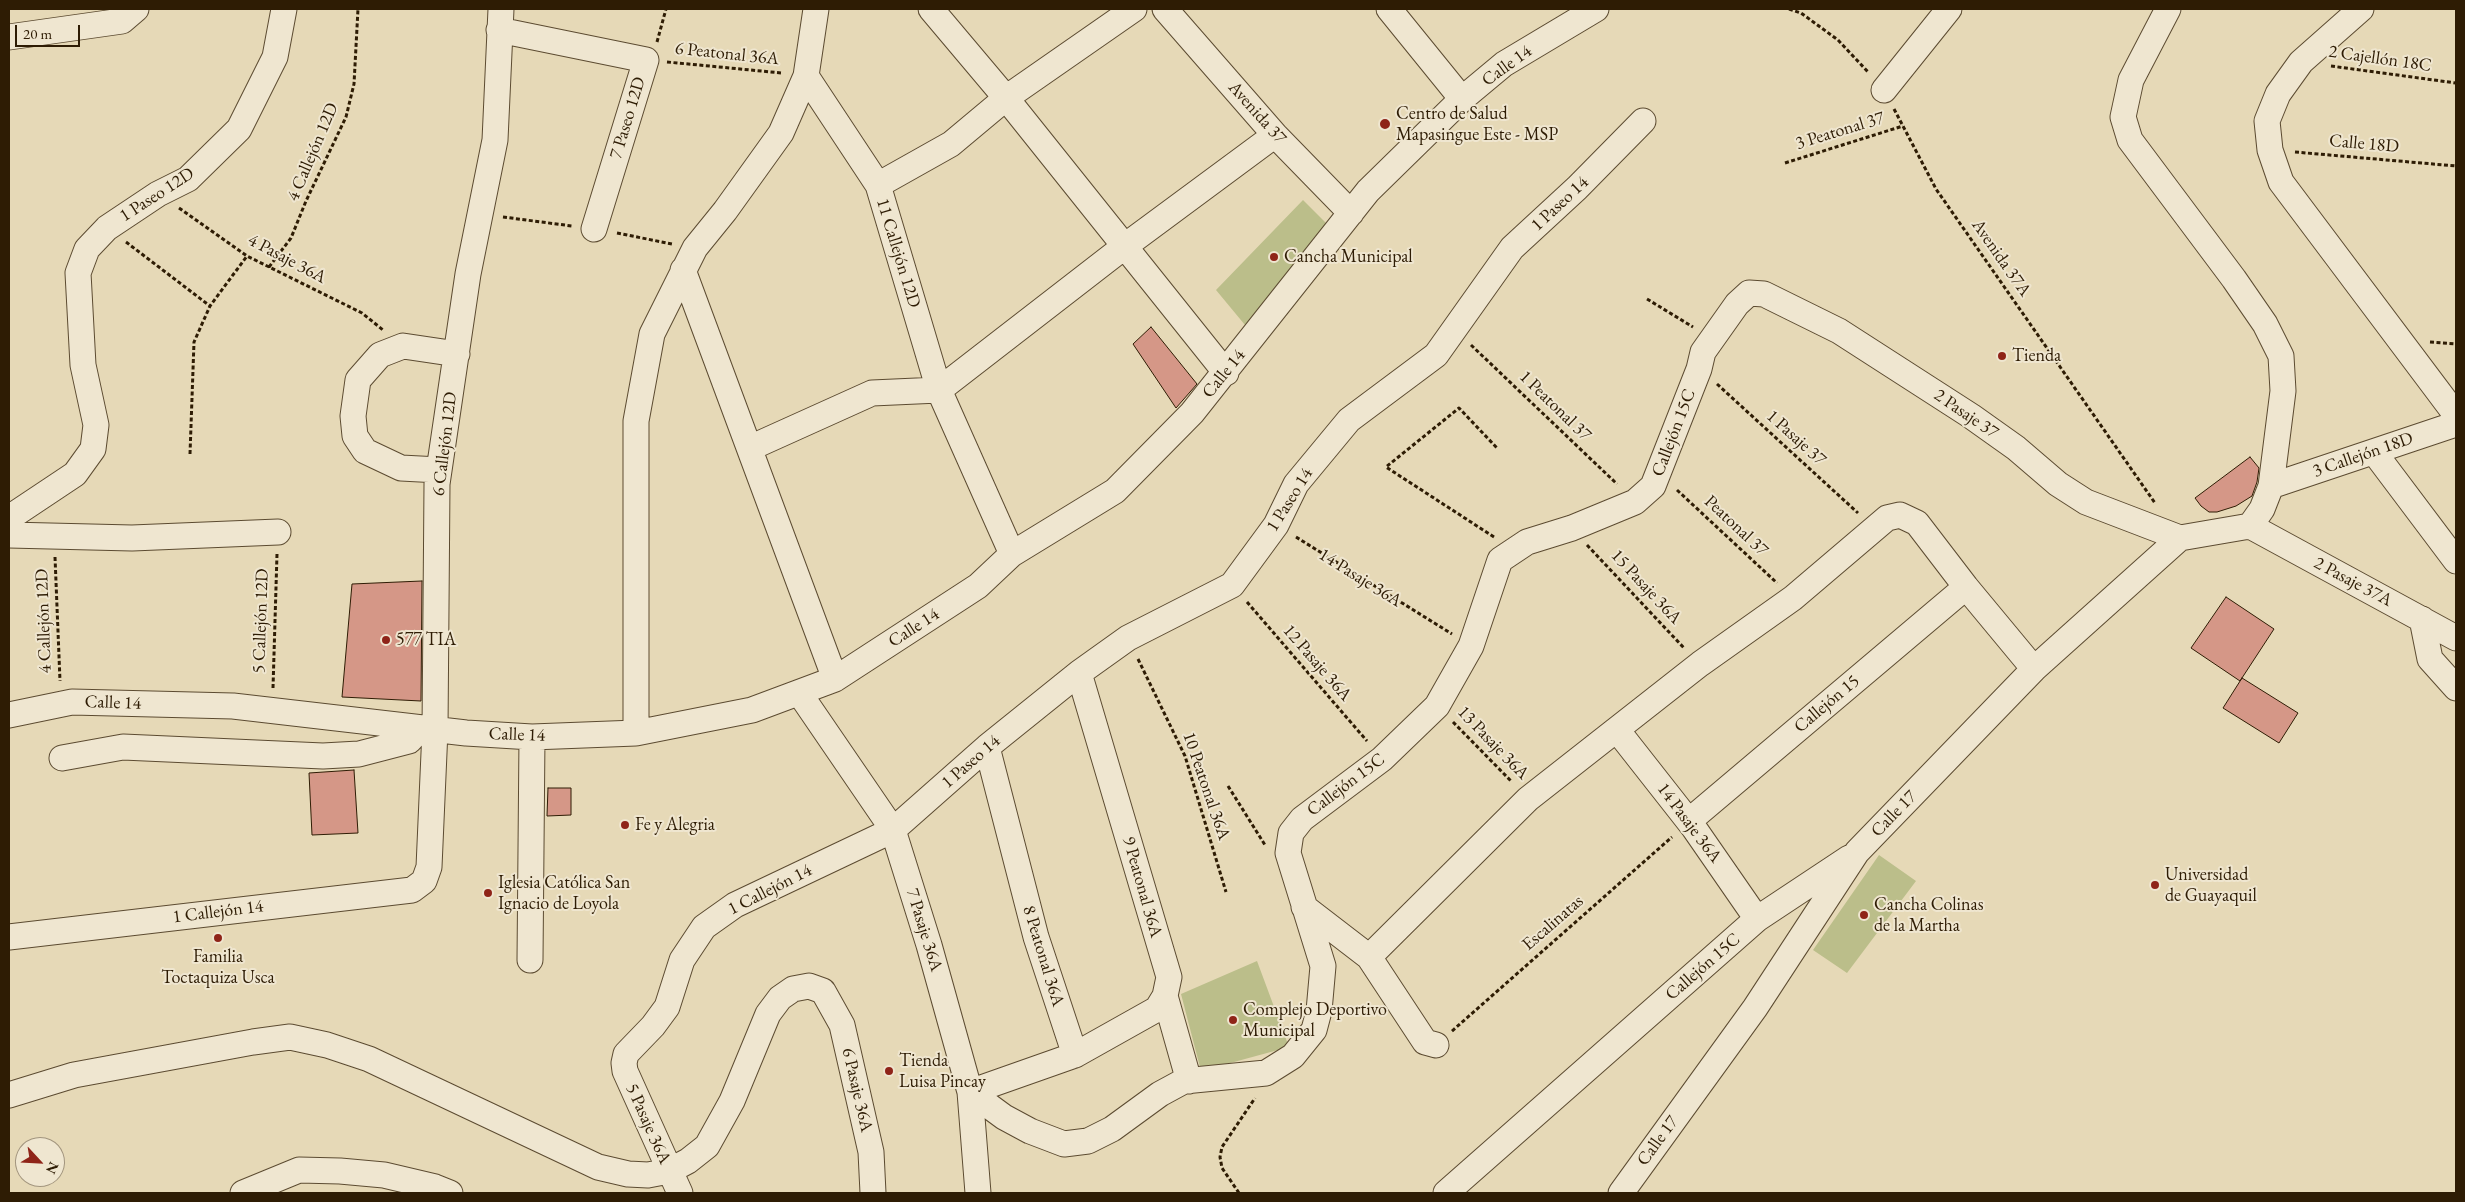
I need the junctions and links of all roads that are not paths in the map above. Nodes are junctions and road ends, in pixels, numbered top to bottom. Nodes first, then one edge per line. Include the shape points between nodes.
1 (136, 9) edge
2 (284, 9) edge
3 (816, 9) edge
4 (931, 9) edge
5 (1134, 9) edge
6 (1165, 9) edge
7 (1389, 9) edge
8 (1596, 9) edge
9 (1949, 9) edge
10 (2168, 9) edge
11 (2361, 9) edge
12 (500, 19) edge
13 (9, 37) edge
14 (806, 76) junction
15 (1884, 90) road end
16 (1006, 98) junction
17 (1462, 99) junction
18 (1643, 121) dead end
19 (1275, 134) junction
20 (878, 185) junction
21 (1351, 213) junction
22 (594, 229) dead end
23 (1125, 246) junction
24 (683, 270) junction
25 (1749, 293) joint
26 (457, 354) junction
27 (1226, 373) junction
28 (939, 390) junction
29 (2456, 415) edge
30 (2456, 424) edge
31 (750, 448) junction
32 (2374, 452) junction
33 (439, 470) junction
34 (2271, 486) junction
35 (9, 518) edge
36 (2250, 526) junction
37 (278, 532) road end
38 (9, 535) edge
39 (2180, 538) junction
40 (1012, 554) junction
41 (2456, 561) edge
42 (1966, 587) junction
43 (2422, 619) junction
44 (2456, 638) edge
45 (2034, 668) junction
46 (1079, 673) junction
47 (835, 679) junction
48 (2456, 688) edge
49 (800, 694) junction
50 (9, 715) edge
51 (428, 729) junction
52 (1617, 730) junction
53 (636, 733) junction
54 (532, 737) junction
55 (987, 747) junction
56 (62, 758) dead end
57 (1689, 821) junction
58 (893, 830) junction
59 (1857, 852) junction
60 (424, 881) joint
61 (1304, 907) junction
62 (1757, 919) junction
63 (9, 937) edge
64 (1368, 957) junction
65 (530, 960) dead end
66 (1165, 996) junction
67 (1436, 1045) road end
68 (626, 1054) joint
69 (1075, 1055) junction
70 (1189, 1081) junction
71 (970, 1092) junction
72 (9, 1095) edge
73 (669, 1171) junction
74 (243, 1193) edge
75 (450, 1193) edge
76 (680, 1193) edge
77 (873, 1193) edge
78 (978, 1193) edge
79 (1446, 1193) edge
80 (1621, 1193) edge

1 - 13 street via 122,21
2 - 35 street, 1 Paseo 12D via 275,58 239,128 188,179 158,194 108,228 87,249 78,273 83,365 96,425 93,449 76,474
3 - 14 street
4 - 16 street
5 - 16 street, 11 Callejón 12D
6 - 19 street, Avenida 37
7 - 17 street
8 - 17 street, Calle 14 via 1504,64
9 - 15 street
10 - 34 street via 2131,80 2123,117 2130,140 2265,324 2281,356 2284,391
11 - 29 street via 2301,62 2278,94 2267,121 2270,150 2281,182
12 - 22 street, 7 Paseo 12D via 646,60
12 - 26 street, 6 Callejón 12D via 495,140 468,274
14 - 20 street
14 - 24 street via 780,133 695,248
16 - 20 street, 11 Callejón 12D via 951,144
16 - 23 street
17 - 21 street, Calle 14 via 1368,191
18 - 46 street, 1 Paseo 14 via 1578,188 1512,248 1436,355 1349,420 1296,484 1276,525 1232,585 1128,638
19 - 21 street, Avenida 37
19 - 23 street
20 - 28 street, 11 Callejón 12D
21 - 27 street, Calle 14
23 - 27 street
23 - 28 street
24 - 31 street
24 - 53 street via 652,334 636,422
25 - 39 street, 2 Pasaje 37 via 1764,294 1839,331 1971,416 2086,502
25 - 61 street, Callejón 15C via 1737,304 1703,352 1700,369 1653,486 1636,502 1528,542 1500,560 1470,646 1437,706 1382,759 1302,819 1291,833 1288,853
26 - 33 street, 6 Callejón 12D
26 - 33 street via 403,346 380,355 358,380 353,416 355,436 366,451 401,468
27 - 40 street, Calle 14 via 1192,413 1115,490
28 - 31 street via 872,393
28 - 40 street, 11 Callejón 12D
30 - 32 street, 3 Callejón 18D
31 - 47 street
32 - 34 street, 3 Callejón 18D
32 - 41 street
33 - 51 street, 6 Callejón 12D
34 - 36 street via 2262,509
36 - 39 street
36 - 43 street, 2 Pasaje 37A
37 - 38 street via 132,538
39 - 45 street, Calle 17
40 - 47 street, Calle 14 via 978,586
42 - 45 street
42 - 52 street via 1917,523 1900,516 1880,523 1793,598 1700,664
42 - 57 street, Callejón 15
43 - 44 street, 2 Pasaje 37A
43 - 48 street via 2430,659
45 - 59 street, Calle 17
46 - 55 street, 1 Paseo 14
46 - 66 street, 9 Peatonal 36A via 1169,977
47 - 49 street, Calle 14
49 - 53 street, Calle 14 via 752,710
49 - 58 street, 7 Pasaje 36A
50 - 51 street, Calle 14 via 72,702 233,706
51 - 54 street, Calle 14
51 - 56 street via 409,741 359,754 323,756 123,747
51 - 60 street, 6 Callejón 12D via 429,867
52 - 57 street, 14 Pasaje 36A
52 - 64 street via 1528,799
53 - 54 street, Calle 14
54 - 65 street
55 - 58 street, 1 Paseo 14
55 - 69 street, 8 Peatonal 36A via 1036,937
57 - 62 street, 14 Pasaje 36A
58 - 68 street, 1 Callejón 14 via 735,905 704,927 682,960 667,1007
58 - 71 street, 7 Pasaje 36A
59 - 62 street, Callejón 15C
59 - 80 street, Calle 17 via 1755,1008
60 - 63 street, 1 Callejón 14 via 412,890
61 - 64 street
61 - 70 street, Callejón 15C via 1323,966 1314,1030 1304,1045 1266,1074
62 - 79 street, Callejón 15C
64 - 67 street via 1425,1042
66 - 69 street via 1157,1009
66 - 70 street
68 - 73 street, 5 Pasaje 36A via 625,1071
69 - 71 street
70 - 71 street, Callejón 15C via 1160,1094 1112,1129 1088,1141 1064,1144 1004,1117
71 - 78 street, 7 Pasaje 36A
72 - 73 street via 74,1075 290,1038 327,1045 369,1059 598,1167 628,1174
73 - 76 street, 5 Pasaje 36A
73 - 77 street, 6 Pasaje 36A via 707,1146 732,1101 768,1014 780,998 793,989 808,986 823,991 842,1025 871,1152
74 - 75 street via 299,1170 384,1175

